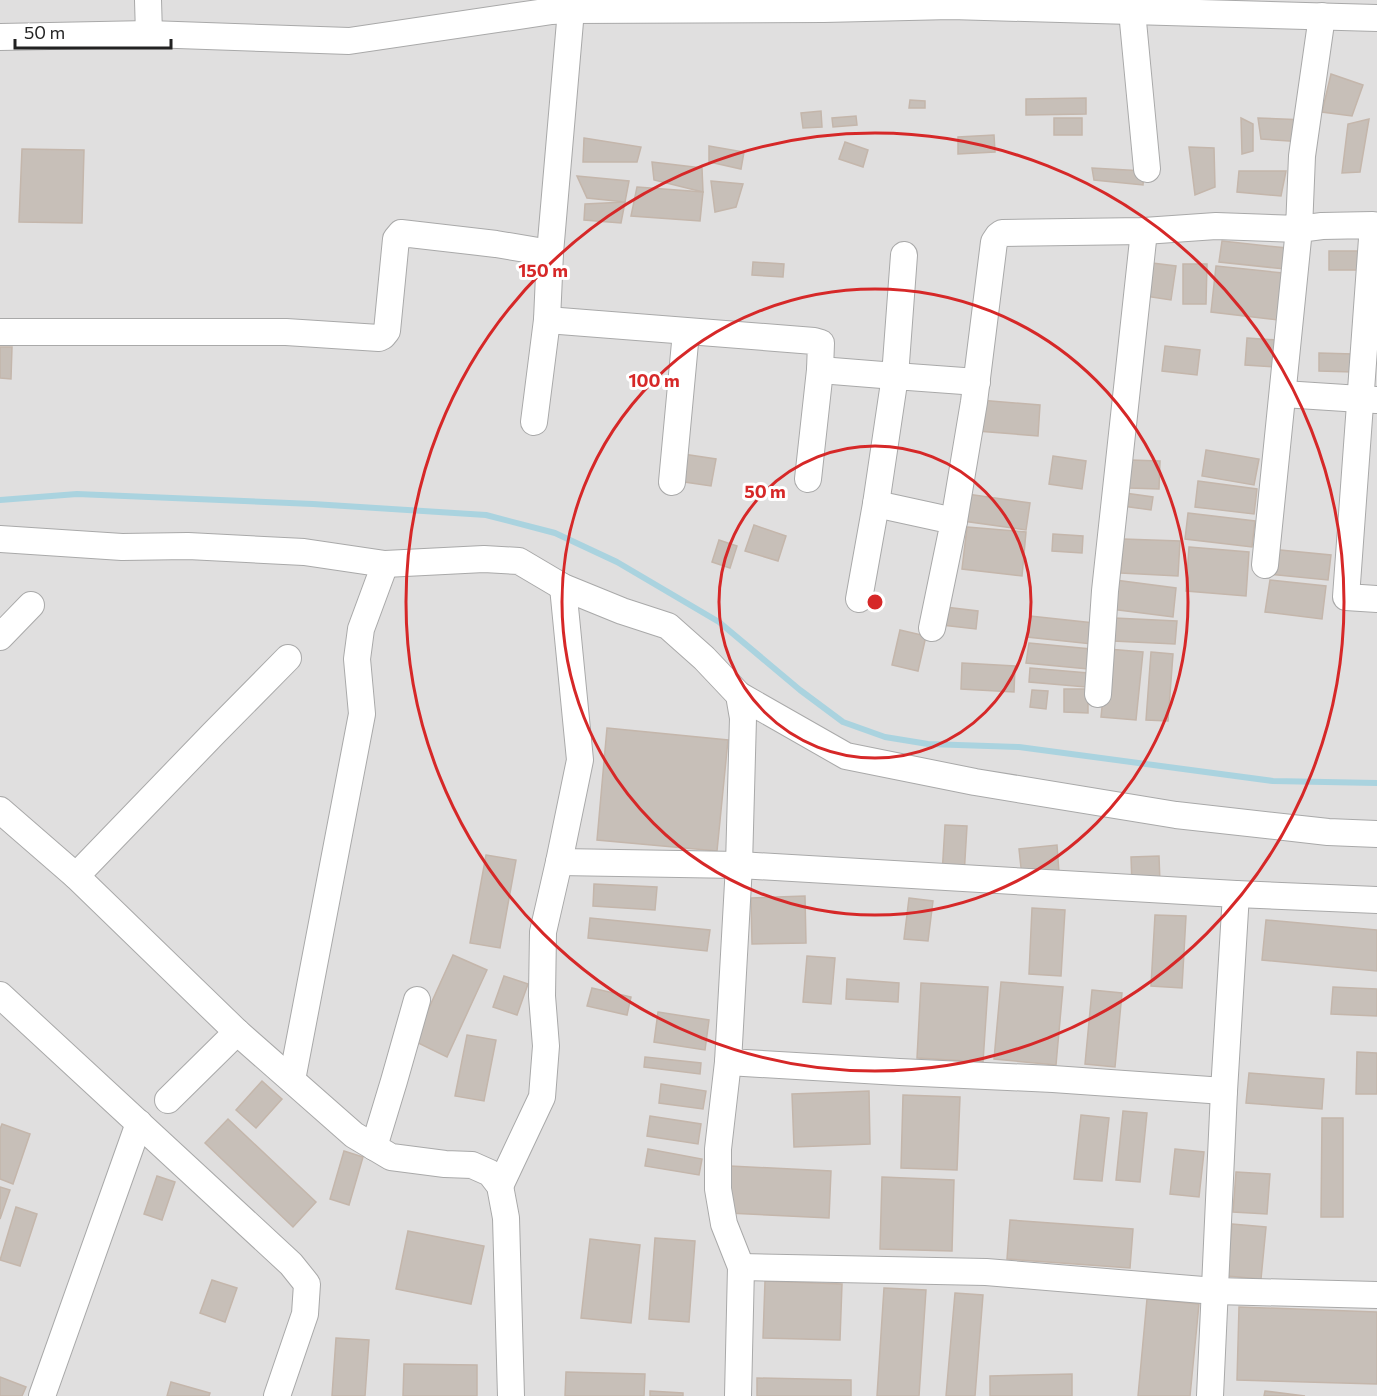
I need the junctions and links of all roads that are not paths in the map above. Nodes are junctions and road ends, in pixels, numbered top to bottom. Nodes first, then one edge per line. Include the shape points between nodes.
1 (148, 0) edge
2 (824, 4) edge
3 (1274, 7) edge
4 (571, 10) junction
5 (1132, 11) junction
6 (467, 12) edge
7 (1322, 16) junction
8 (1377, 18) edge
9 (149, 34) junction
10 (0, 38) edge
11 (1147, 169) dead end
12 (1375, 225) edge
13 (1299, 229) junction
14 (1143, 231) junction
15 (550, 253) junction
16 (904, 255) dead end
17 (547, 320) junction
18 (0, 332) edge
19 (686, 332) junction
20 (820, 370) junction
21 (895, 376) junction
22 (977, 382) junction
23 (1283, 394) junction
24 (1369, 400) edge
25 (534, 422) dead end
26 (808, 479) dead end
27 (672, 482) dead end
28 (876, 504) junction
29 (954, 520) junction
30 (0, 539) edge
31 (385, 564) junction
32 (1265, 565) dead end
33 (564, 587) junction
34 (859, 599) dead end
35 (1377, 599) edge
36 (31, 605) dead end
37 (932, 628) dead end
38 (0, 637) edge
39 (288, 658) dead end
40 (1098, 694) dead end
41 (739, 695) junction
42 (0, 810) edge
43 (1377, 834) edge
44 (559, 862) junction
45 (739, 865) junction
46 (76, 876) junction
47 (1236, 894) junction
48 (1377, 900) edge
49 (0, 995) edge
50 (417, 1000) dead end
51 (237, 1032) junction
52 (728, 1062) junction
53 (292, 1080) junction
54 (1224, 1091) junction
55 (168, 1101) dead end
56 (139, 1123) junction
57 (374, 1147) junction
58 (500, 1186) junction
59 (741, 1267) junction
60 (1215, 1291) junction
61 (1377, 1295) edge
62 (42, 1396) edge
63 (277, 1396) edge
64 (511, 1396) edge
65 (738, 1396) edge
66 (1210, 1396) edge

1 - 9 street
2 - 4 street
2 - 5 street
3 - 5 street
3 - 7 street
4 - 6 street
4 - 15 street
5 - 11 street
6 - 9 street via 349,41
7 - 8 street
7 - 13 street via 1302,156
9 - 10 street
12 - 13 street
12 - 24 street
13 - 14 street via 1216,226
13 - 23 street
14 - 22 street via 998,236 994,242
14 - 40 street
15 - 17 street
15 - 18 street via 401,233 396,239 387,331 379,338 286,332
16 - 21 street
17 - 19 street
17 - 25 street
19 - 20 street via 814,341 821,343
19 - 27 street
20 - 21 street
20 - 26 street
21 - 22 street
21 - 28 street
22 - 29 street
23 - 24 street
23 - 32 street
24 - 35 street via 1346,597
28 - 29 street
28 - 34 street
29 - 37 street
30 - 31 street via 304,552
31 - 33 street via 519,561
31 - 53 street via 361,629 357,659 362,714
33 - 41 street via 668,626
33 - 44 street via 580,760
36 - 38 street
39 - 46 street
41 - 43 street via 846,756 1176,815
41 - 45 street via 744,718
42 - 46 street
44 - 45 street
44 - 58 street via 543,932 546,1046 542,1097
45 - 47 street
45 - 52 street
46 - 51 street
47 - 48 street
47 - 54 street
49 - 56 street
50 - 57 street
51 - 53 street
51 - 55 street
52 - 54 street
52 - 59 street via 718,1149 718,1189 724,1224
53 - 57 street via 354,1135
54 - 60 street
56 - 62 street
56 - 63 street via 291,1264 307,1284 305,1314
57 - 58 street via 392,1157 472,1165 490,1173
58 - 64 street via 506,1218
59 - 60 street via 986,1272
59 - 65 street
60 - 61 street
60 - 66 street

